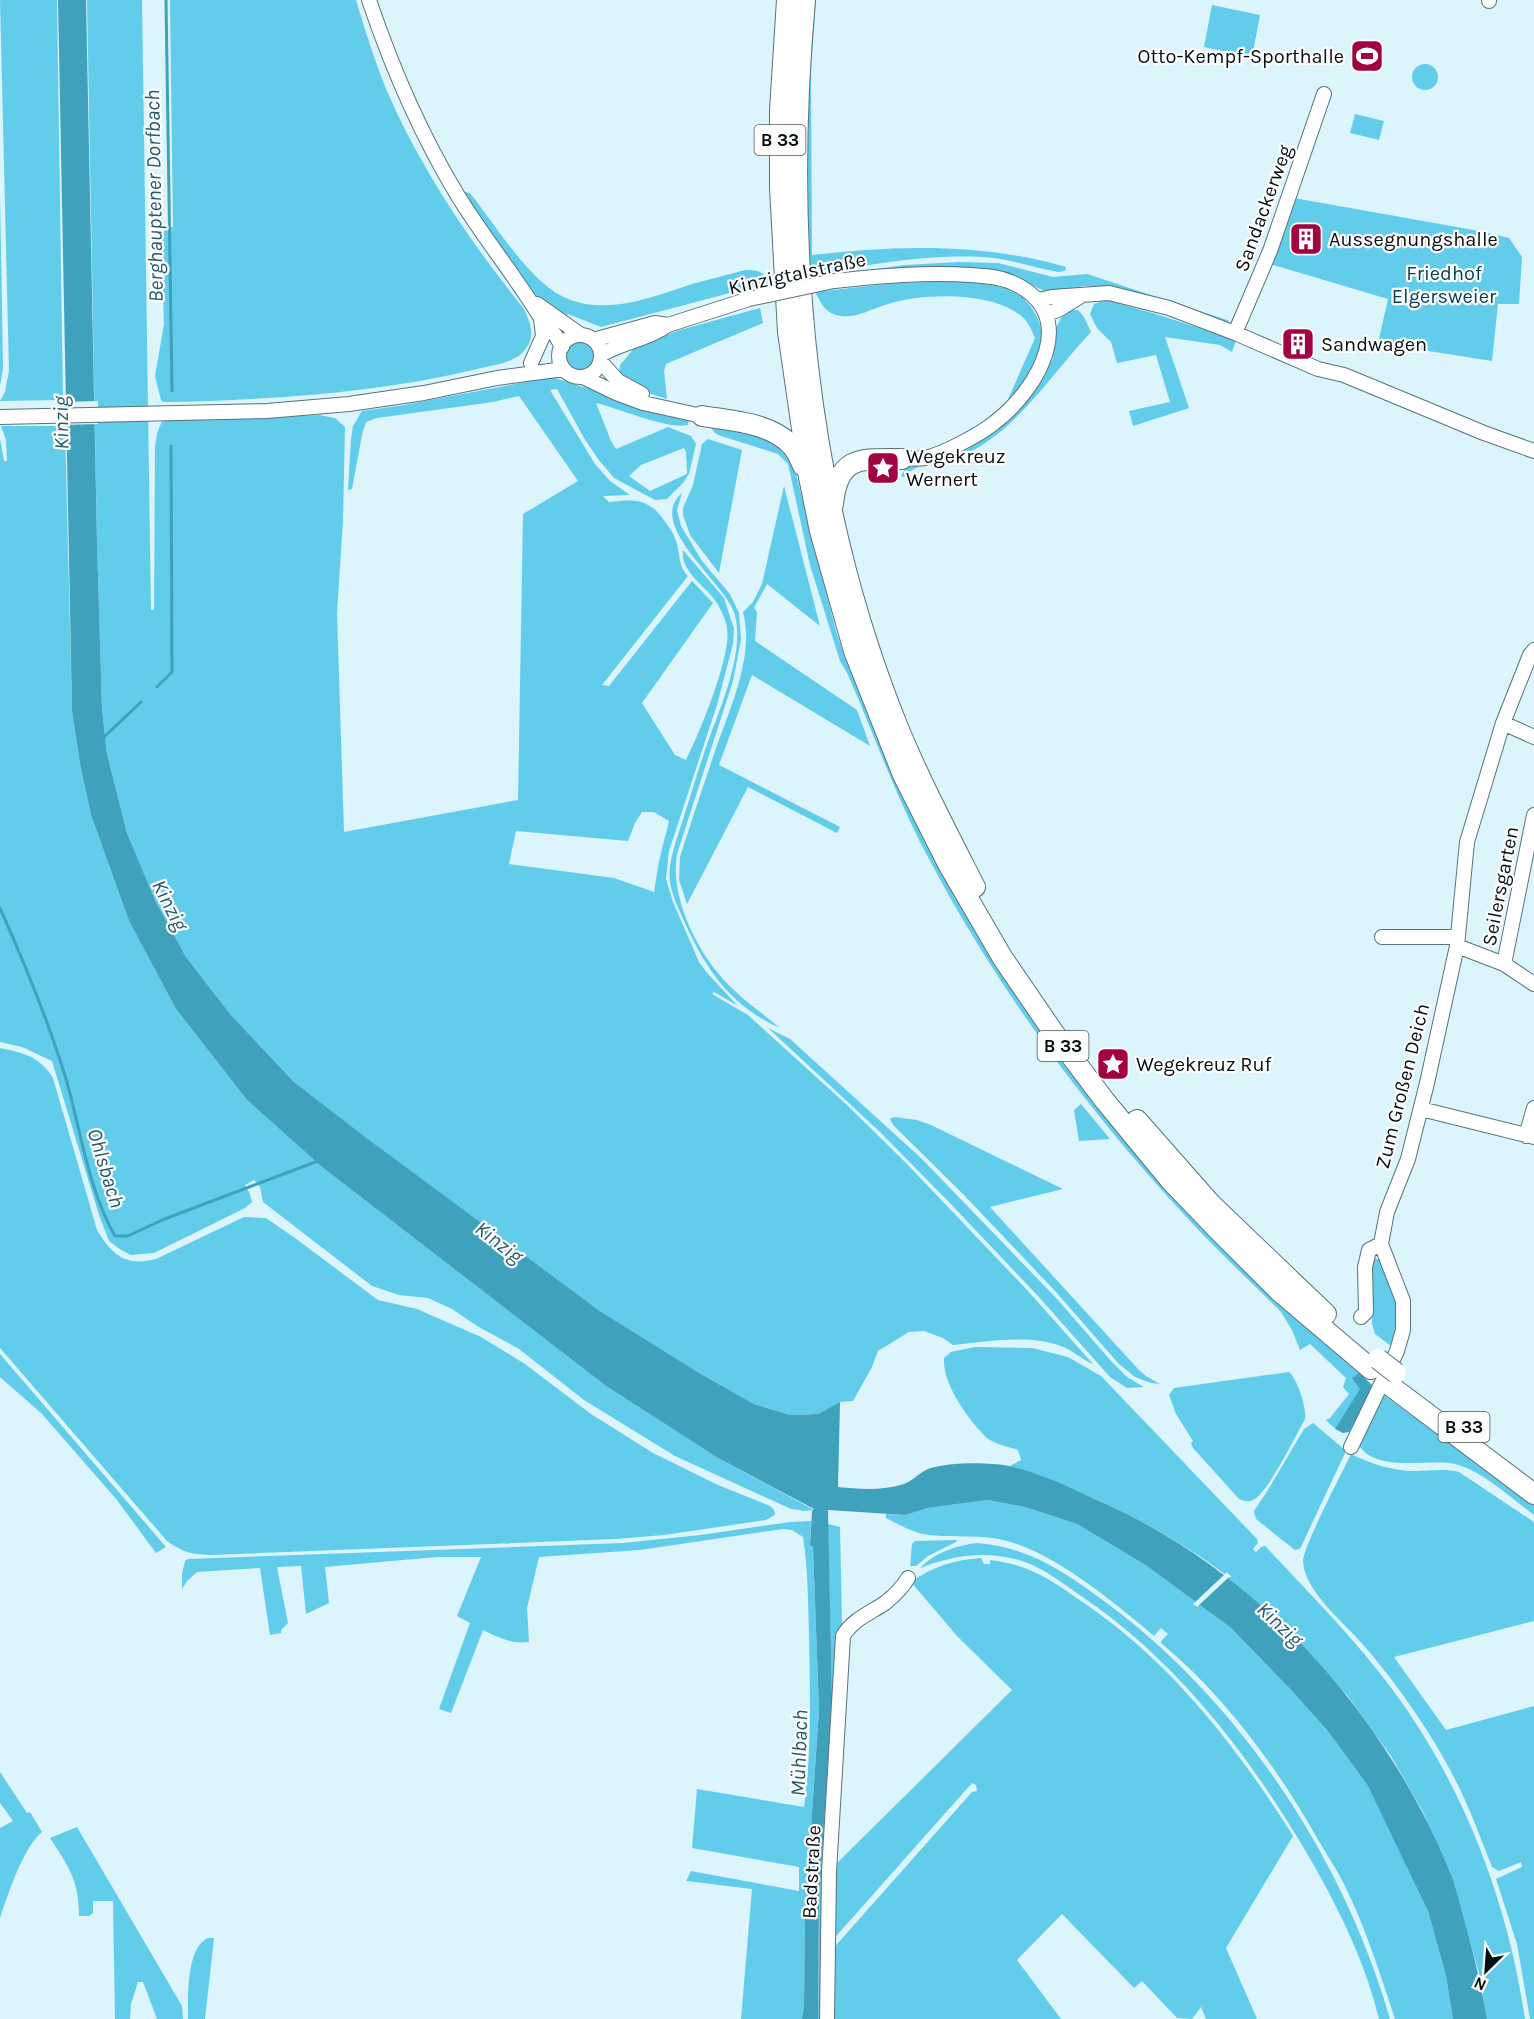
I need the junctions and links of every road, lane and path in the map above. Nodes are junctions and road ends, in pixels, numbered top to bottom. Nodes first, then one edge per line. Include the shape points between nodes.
1 (369, 0) edge
2 (786, 0) edge
3 (805, 0) edge
4 (1324, 94) dead end
5 (1083, 295) junction
6 (528, 297) junction
7 (1038, 300) junction
8 (1046, 314) junction
9 (541, 318) junction
10 (668, 325) junction
11 (1235, 333) junction
12 (587, 338) junction
13 (622, 346) junction
14 (561, 349) junction
15 (601, 358) junction
16 (531, 363) junction
17 (564, 369) junction
18 (583, 376) junction
19 (497, 378) junction
20 (618, 381) junction
21 (702, 416) junction
22 (0, 417) edge
23 (1534, 451) edge
24 (902, 459) joint
25 (809, 477) junction
26 (832, 513) junction
27 (1534, 650) edge
28 (1503, 723) junction
29 (1534, 737) edge
30 (1534, 815) edge
31 (1382, 937) dead end
32 (1457, 941) junction
33 (1504, 964) junction
34 (1534, 984) edge
35 (1534, 1108) edge
36 (1421, 1109) junction
37 (1530, 1137) edge
38 (1381, 1244) junction
39 (1361, 1317) dead end
40 (1375, 1364) junction
41 (1392, 1378) junction
42 (1352, 1448) dead end
43 (1534, 1480) edge
44 (1534, 1494) edge
45 (908, 1578) dead end
46 (827, 2019) edge

1 - 6 street via 393,67 433,150 464,205
2 - 25 highway, B 33 via 780,199 788,332
3 - 26 highway, B 33 via 798,85 798,239 807,360
4 - 11 street, Sandackerweg via 1270,251
5 - 7 street
5 - 8 street
5 - 11 street via 1109,293 1169,308
6 - 9 street
6 - 12 street
7 - 8 street, Kinzigtalstraße
7 - 10 street, Kinzigtalstraße, bridge via 1009,281 986,276 919,274 834,280 749,299
8 - 24 street via 1048,348 1041,366 994,423 925,458
9 - 14 street
9 - 16 street via 543,336
10 - 12 street, Kinzigtalstraße via 655,323
10 - 13 street, Kinzigtalstraße
11 - 23 street via 1318,369 1328,378 1355,388 1385,392
12 - 14 street via 569,338
12 - 15 street via 597,344
13 - 15 street, Kinzigtalstraße
13 - 20 street via 613,367
14 - 16 street
14 - 17 street
15 - 18 street via 594,372
15 - 20 street
16 - 19 street
17 - 18 street
17 - 19 street
18 - 21 street via 643,403
19 - 22 street via 349,404 267,411
20 - 21 street via 657,401 695,406
21 - 25 highway, B 33 via 756,426 779,435 793,447
24 - 26 highway via 851,462 842,470 834,488
25 - 40 highway, B 33 via 854,651 895,755 942,854 1002,957 1056,1036 1170,1180 1279,1291
26 - 40 highway, B 33 via 857,606 897,724 936,811 1025,969 1101,1076 1211,1204
27 - 28 street, Zum Großen Deich
28 - 29 street
28 - 32 street, Zum Großen Deich via 1467,842
30 - 33 street, Seilersgarten
31 - 32 street
32 - 33 street
32 - 36 street, Zum Großen Deich
33 - 34 street
35 - 37 street
36 - 37 street
36 - 38 street, Zum Großen Deich via 1408,1159 1387,1212
38 - 39 street, Zum Großen Deich via 1369,1250 1365,1267 1366,1312
38 - 42 street via 1403,1301 1403,1330 1398,1351
40 - 41 highway, B 33, bridge
41 - 43 highway, B 33
41 - 44 highway, B 33
45 - 46 street, Badstraße via 900,1590 849,1626 843,1636 829,1872

